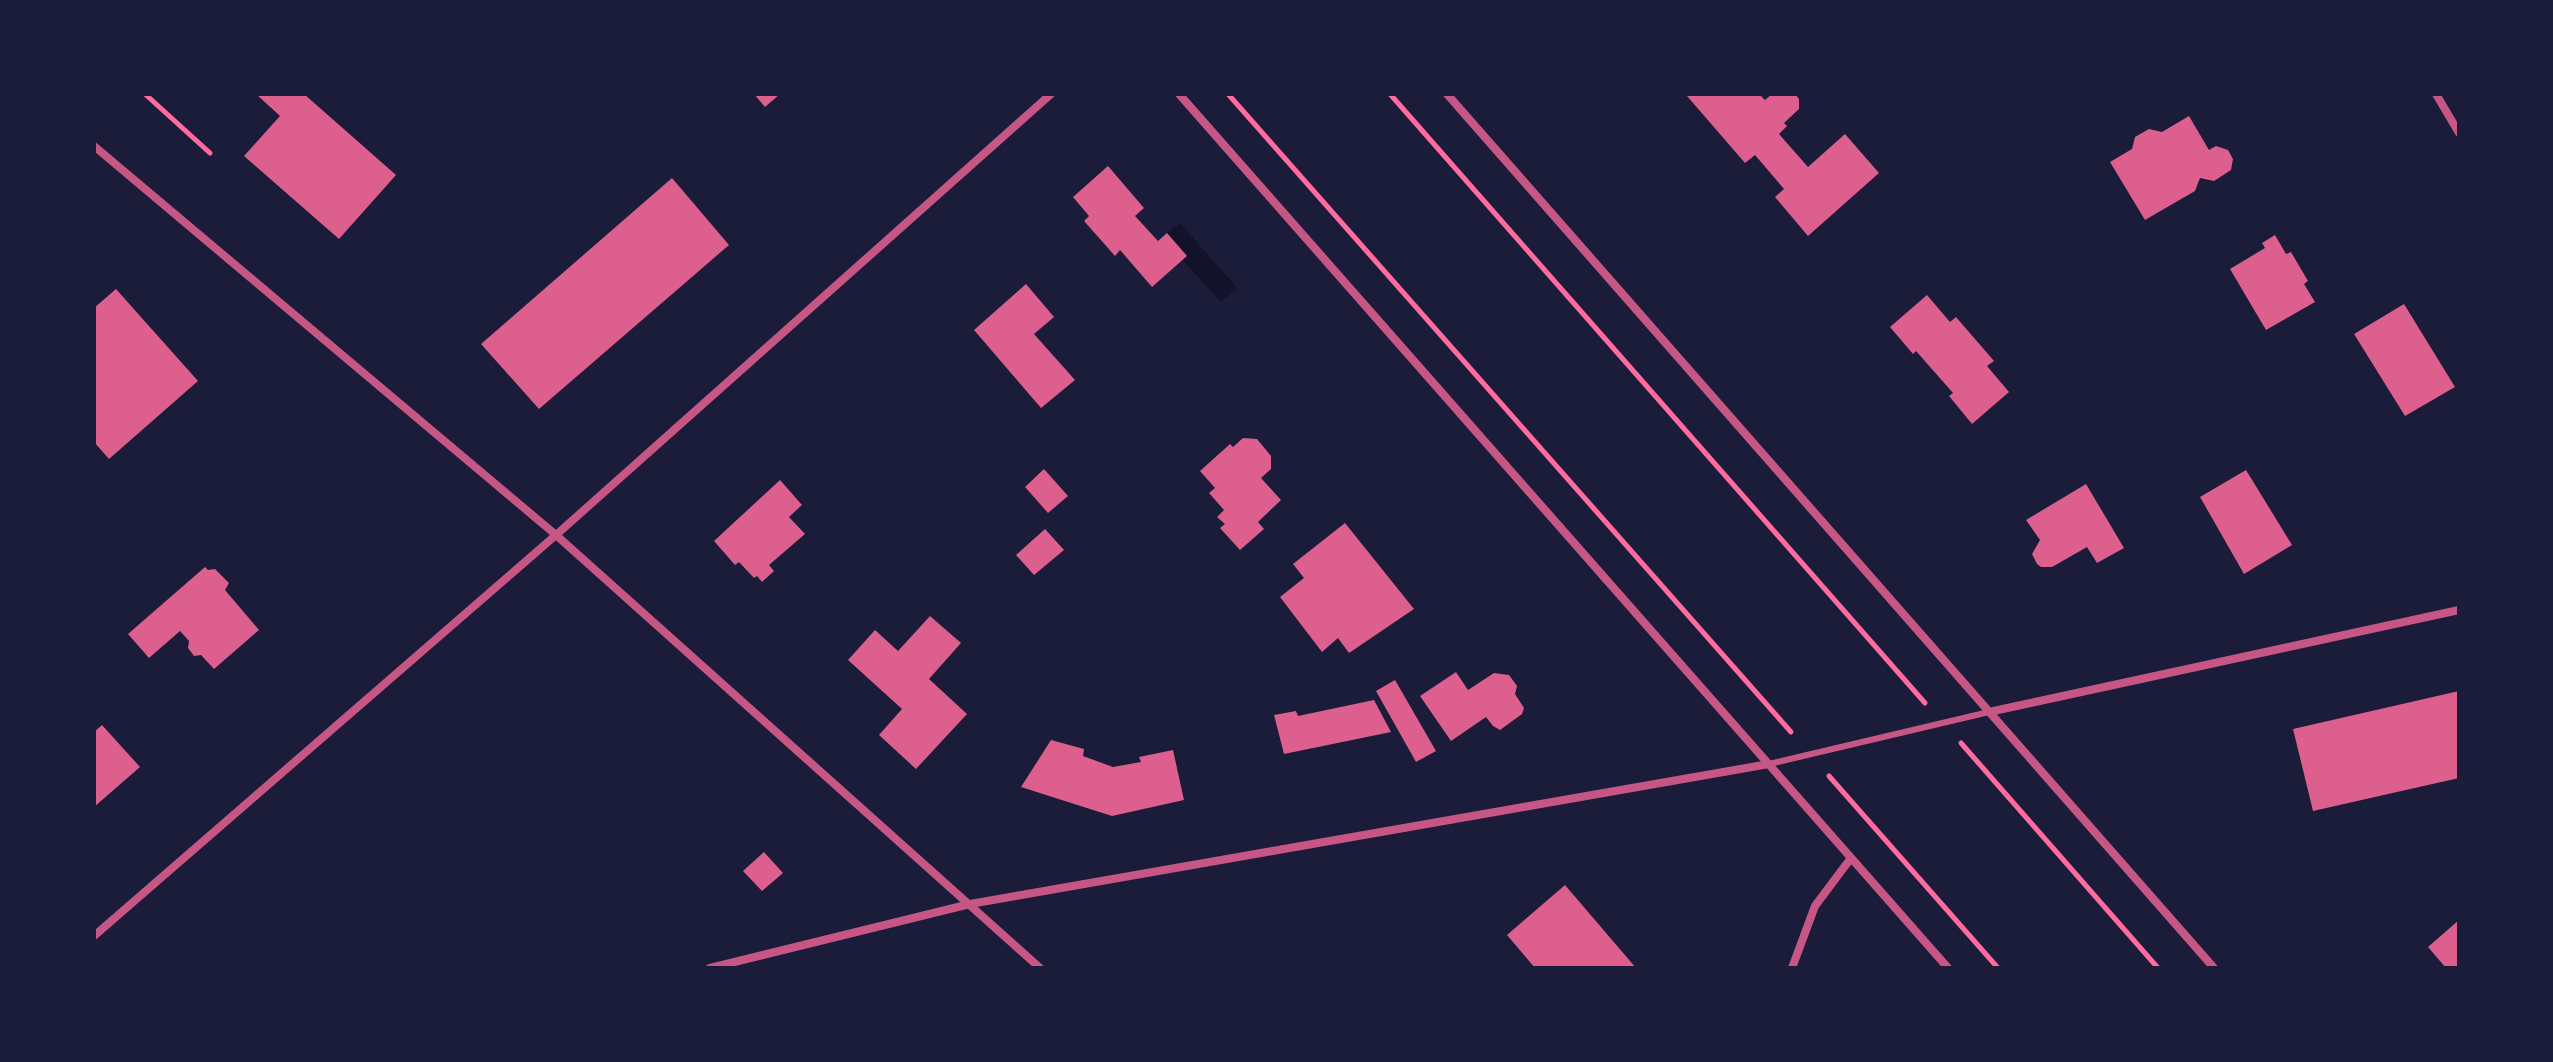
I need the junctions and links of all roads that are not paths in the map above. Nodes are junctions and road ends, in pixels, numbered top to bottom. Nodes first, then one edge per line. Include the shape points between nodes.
1 (1051, 94) edge
2 (1179, 94) edge
3 (1447, 94) edge
4 (2436, 94) edge
5 (2459, 133) edge
6 (94, 146) edge
7 (556, 535) junction
8 (2459, 610) edge
9 (1989, 712) junction
10 (1769, 764) junction
11 (1851, 858) junction
12 (970, 904) junction
13 (94, 936) edge
14 (710, 968) edge
15 (1040, 968) edge
16 (1792, 968) edge
17 (1948, 968) edge
18 (2214, 968) edge

1 - 7 street
2 - 10 street
3 - 9 street
4 - 5 street
6 - 7 street
7 - 12 street
7 - 13 street
8 - 9 street
9 - 10 lane
9 - 18 street
10 - 11 street
10 - 12 street
11 - 16 street via 1815,906
11 - 17 street
12 - 14 street
12 - 15 street

